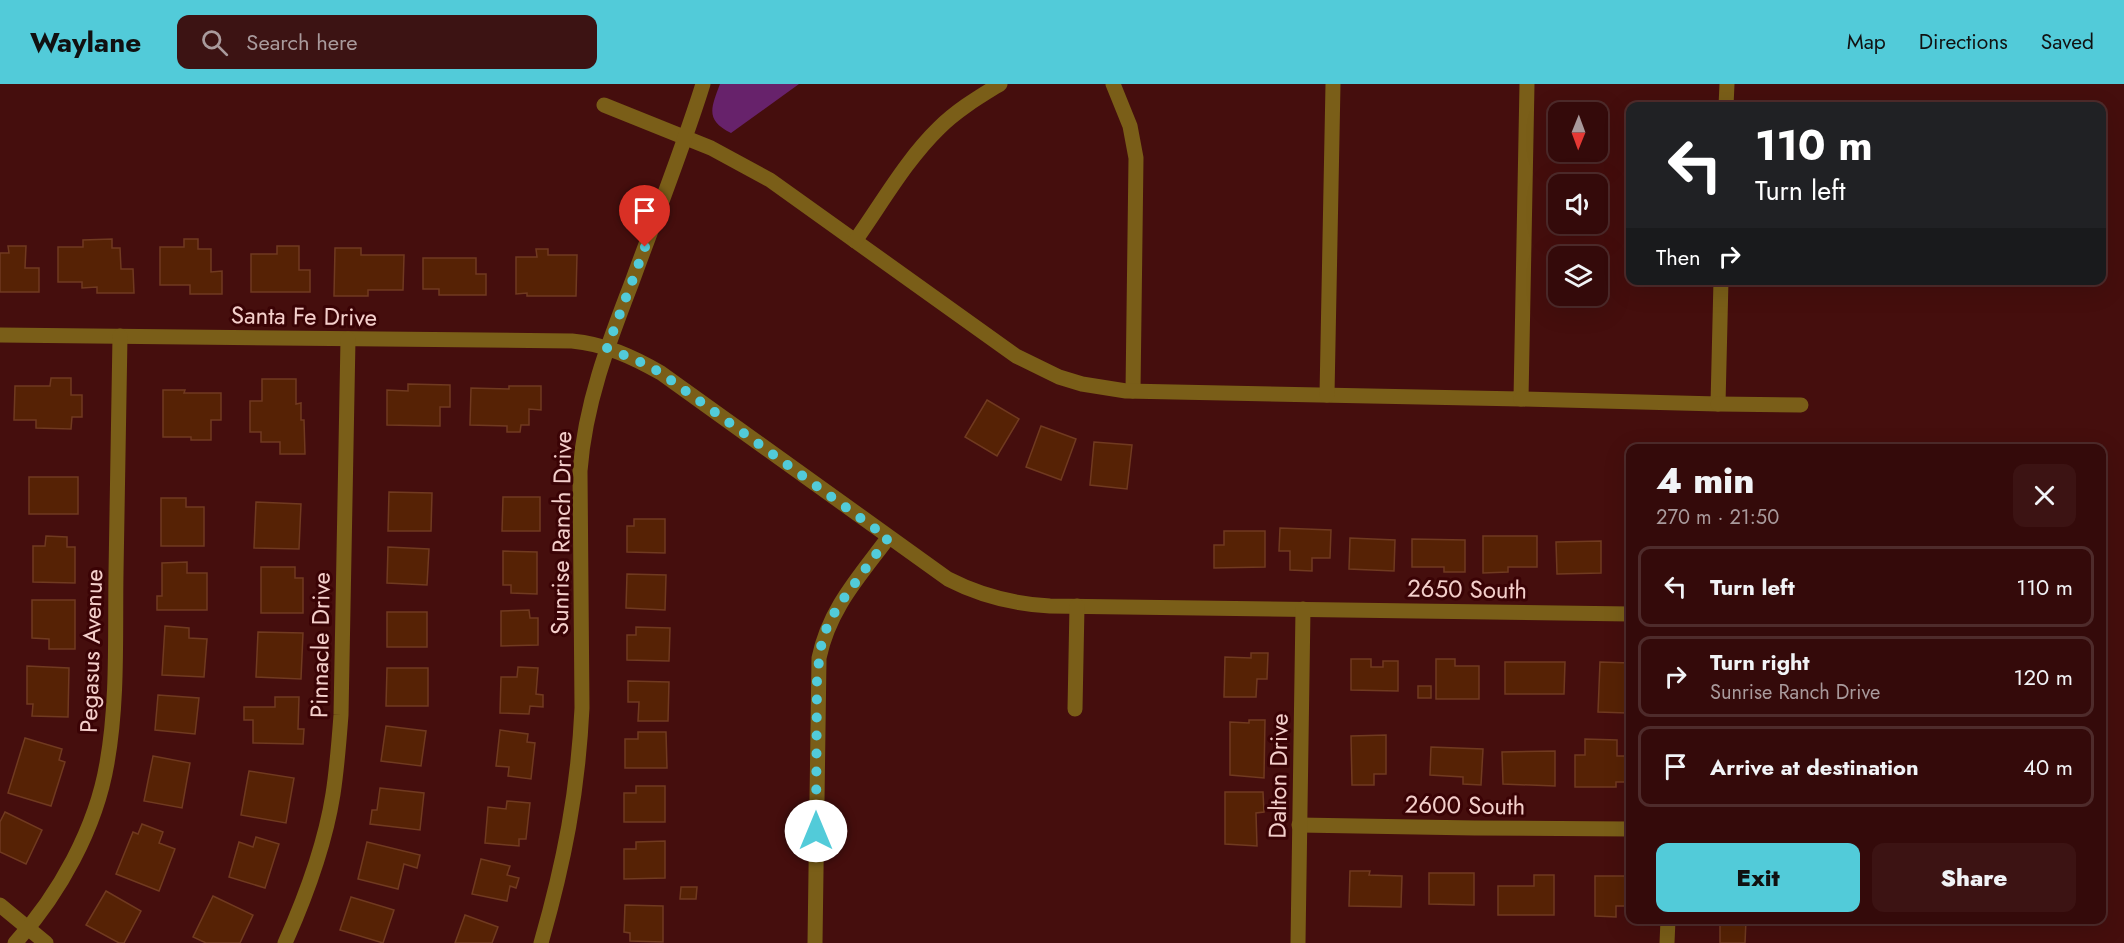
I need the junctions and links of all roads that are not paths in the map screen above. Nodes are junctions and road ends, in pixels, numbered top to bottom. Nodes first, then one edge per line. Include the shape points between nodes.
1 (703, 84) edge
2 (1000, 84) edge
3 (1113, 84) edge
4 (1333, 84) edge
5 (1527, 84) edge
6 (1727, 84) edge
7 (1726, 102) edge
8 (604, 105) dead end
9 (686, 137) junction
10 (855, 240) junction
11 (1722, 285) edge
12 (0, 335) edge
13 (120, 336) junction
14 (348, 339) junction
15 (607, 348) junction
16 (1133, 391) junction
17 (1327, 395) junction
18 (1521, 399) junction
19 (1718, 404) junction
20 (1801, 405) dead end
21 (888, 538) junction
22 (1077, 606) junction
23 (1303, 609) junction
24 (1626, 614) edge
25 (1076, 709) dead end
26 (1299, 825) junction
27 (1626, 829) edge
28 (0, 905) edge
29 (1668, 924) edge
30 (28, 928) junction
31 (15, 943) edge
32 (46, 943) edge
33 (285, 943) edge
34 (541, 943) edge
35 (815, 943) edge
36 (1298, 943) edge
37 (1667, 943) edge

1 - 9 street, Sunrise Ranch Drive
2 - 10 street via 956,113 923,145
3 - 16 street via 1130,126 1136,158
4 - 17 street
5 - 18 street
6 - 7 street
8 - 9 street
9 - 10 street via 770,180
9 - 15 street, Sunrise Ranch Drive
10 - 16 street via 1037,368 1082,384
11 - 19 street
12 - 13 street, Santa Fe Drive
13 - 14 street, Santa Fe Drive
13 - 30 street, Pegasus Avenue via 114,675 107,765 76,854
14 - 15 street, Santa Fe Drive via 572,341
14 - 33 street, Pinnacle Drive via 337,766 318,855
15 - 21 street, Santa Fe Drive via 661,373
15 - 34 street, Sunrise Ranch Drive via 583,439 582,708 574,797
16 - 17 street
17 - 18 street
18 - 19 street
19 - 20 street
21 - 22 street, 2650 South via 948,579 984,595 1028,605
21 - 35 street via 829,622 819,658
22 - 23 street, 2650 South
22 - 25 street
23 - 24 street, 2650 South
23 - 26 street, Dalton Drive
26 - 27 street, 2600 South
26 - 36 street, Dalton Drive
28 - 30 street
29 - 37 street
30 - 31 street, Pegasus Avenue
30 - 32 street

